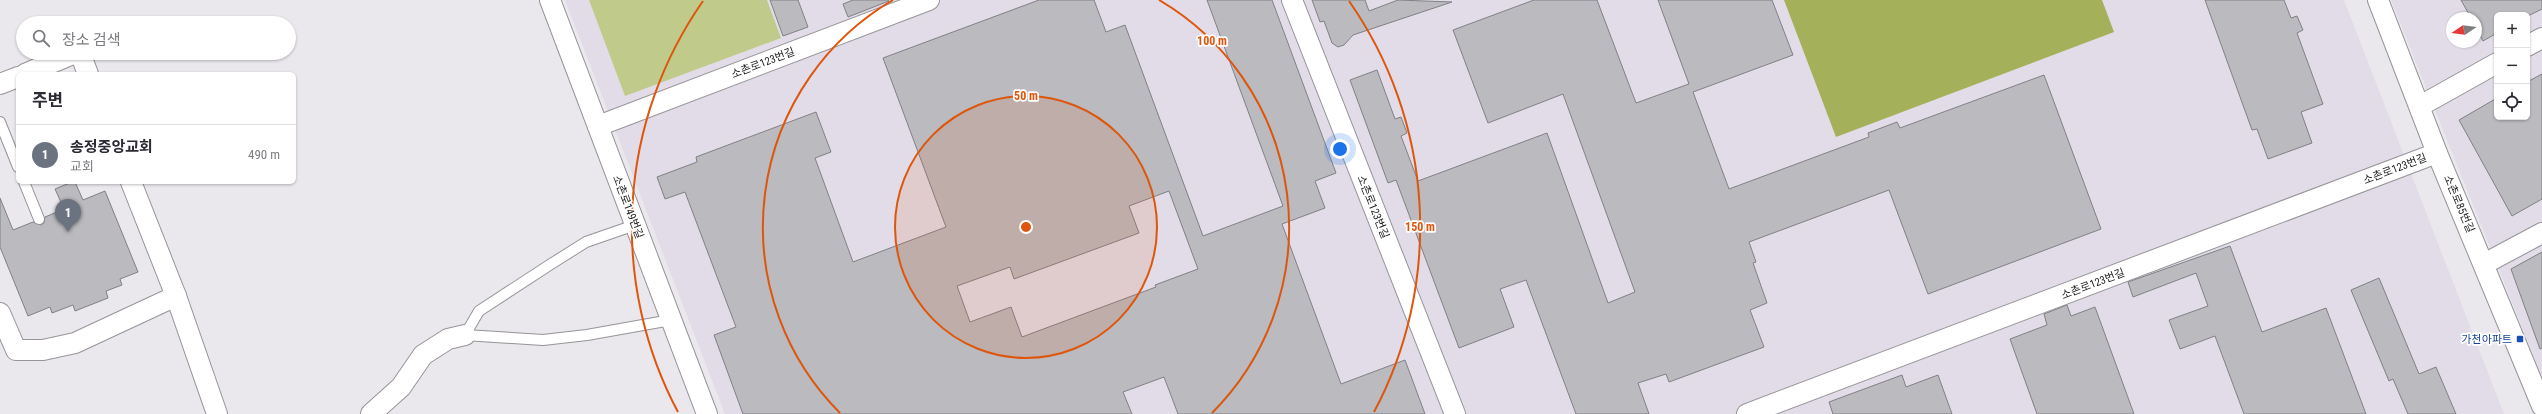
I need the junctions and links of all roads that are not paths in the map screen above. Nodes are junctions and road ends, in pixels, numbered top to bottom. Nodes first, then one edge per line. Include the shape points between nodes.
1 (550, 0) edge
2 (929, 0) edge
3 (1292, 0) edge
4 (2378, 0) edge
5 (2542, 38) edge
6 (2530, 44) edge
7 (58, 60) edge
8 (83, 60) edge
9 (2494, 65) edge
10 (30, 72) edge
11 (87, 72) edge
12 (16, 78) edge
13 (0, 84) edge
14 (2420, 106) junction
15 (0, 122) edge
16 (598, 126) junction
17 (2437, 153) junction
18 (16, 162) edge
19 (25, 184) edge
20 (132, 184) edge
21 (39, 219) dead end
22 (635, 225) junction
23 (2542, 233) edge
24 (2484, 264) junction
25 (176, 296) junction
26 (0, 313) edge
27 (671, 320) junction
28 (465, 335) junction
29 (2542, 406) edge
30 (217, 414) edge
31 (371, 414) edge
32 (708, 414) edge
33 (1455, 414) edge
34 (1747, 414) edge

1 - 16 street, 소촌로149번길
2 - 16 street, 소촌로123번길
3 - 33 street, 소촌로123번길
4 - 14 street, 소촌로85번길
5 - 6 street
7 - 10 street
8 - 11 street
9 - 14 street
12 - 13 street
14 - 17 street, 소촌로85번길
15 - 18 lane
16 - 22 street, 소촌로149번길
17 - 24 street, 소촌로85번길
17 - 34 street, 소촌로123번길
19 - 21 lane
20 - 25 street
22 - 27 street, 소촌로149번길
22 - 28 lane via 586,242 551,264 479,312
23 - 24 street
24 - 29 street, 소촌로85번길
25 - 26 street via 75,344 43,350 16,350
25 - 30 street
27 - 28 lane via 543,340
27 - 32 street, 소촌로149번길
28 - 31 street via 448,338 423,355 401,387

